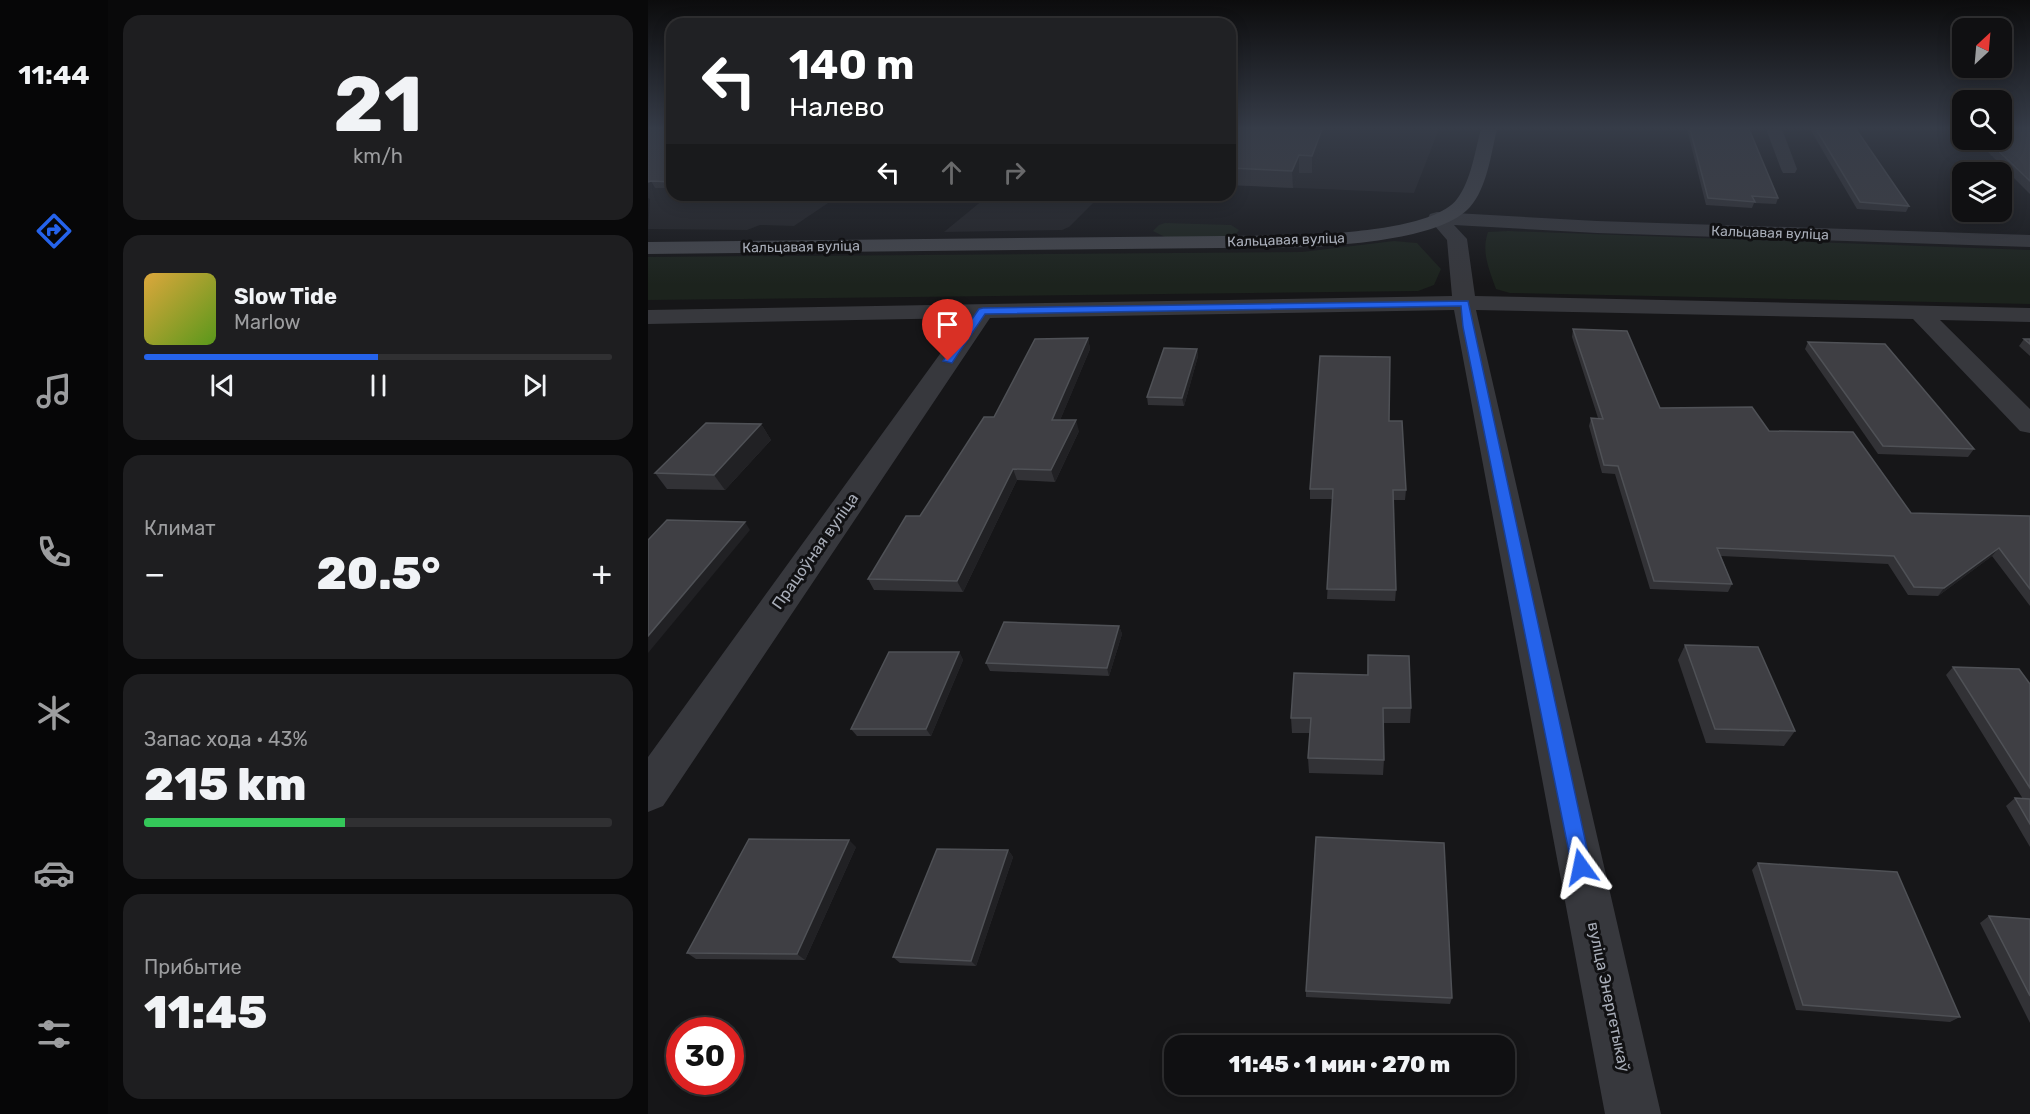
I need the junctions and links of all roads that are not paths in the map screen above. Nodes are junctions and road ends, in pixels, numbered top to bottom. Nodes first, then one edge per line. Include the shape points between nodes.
1 (1473, 181) edge
2 (1437, 218) junction
3 (2030, 241) edge
4 (648, 248) edge
5 (1465, 303) junction
6 (983, 311) junction
7 (1920, 313) junction
8 (2030, 315) edge
9 (648, 317) edge
10 (2030, 425) edge
11 (648, 792) edge
12 (1633, 1114) edge

1 - 2 street via 1463,204
2 - 3 street, Кальцавая вуліца
2 - 4 street, Кальцавая вуліца via 1414,227 1312,241
2 - 5 street, вуліца Энергетыкаў via 1457,239
5 - 6 street
5 - 7 street
5 - 12 street, вуліца Энергетыкаў
6 - 9 street
6 - 11 street, Працоўная вуліца
7 - 8 street
7 - 10 street

